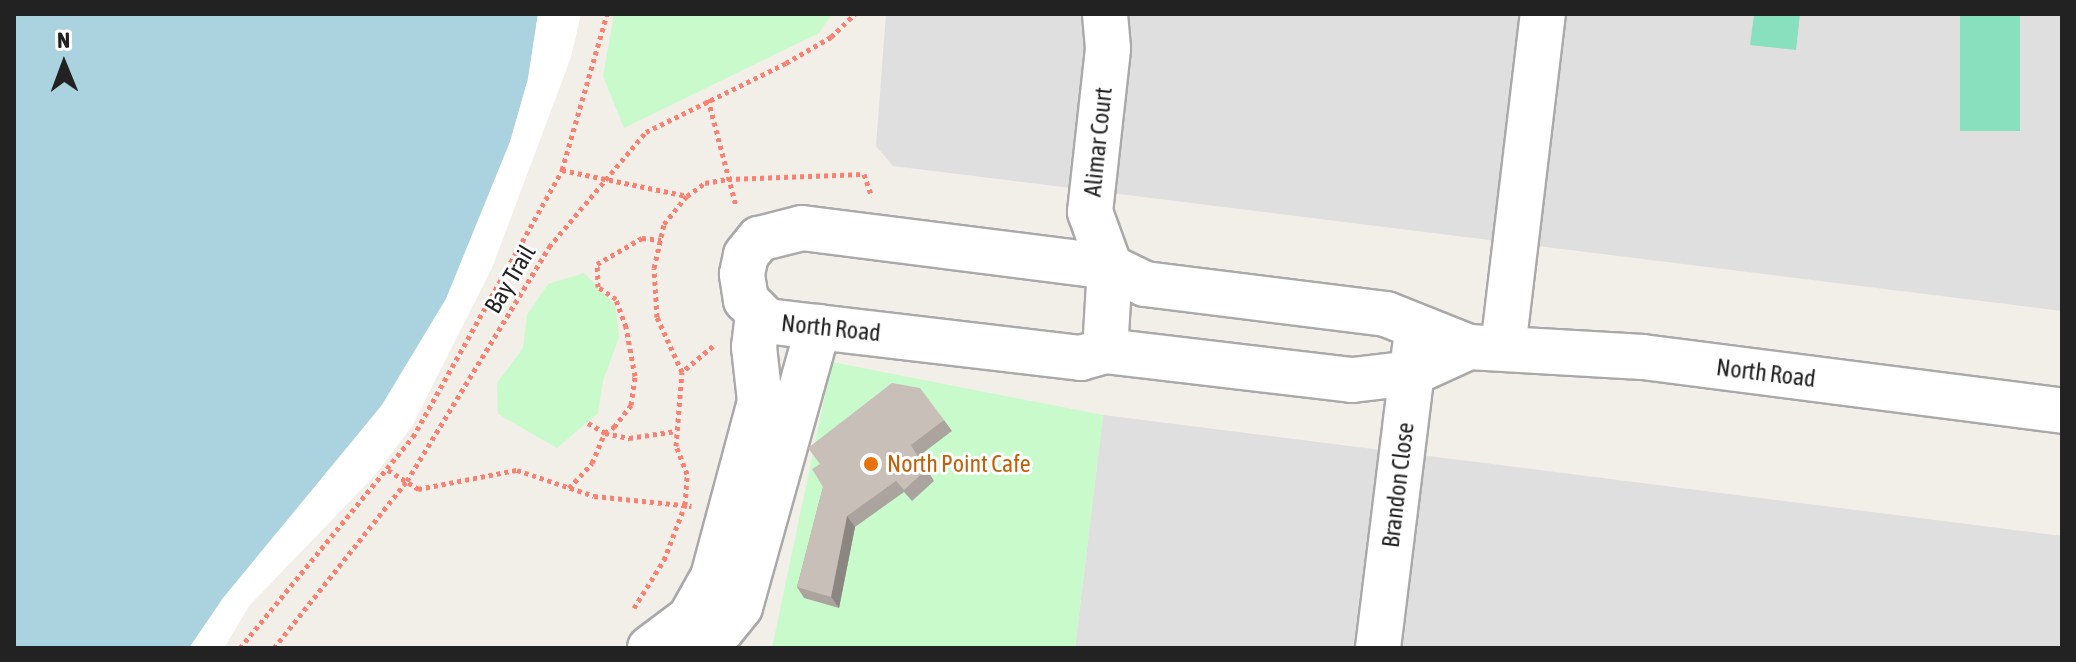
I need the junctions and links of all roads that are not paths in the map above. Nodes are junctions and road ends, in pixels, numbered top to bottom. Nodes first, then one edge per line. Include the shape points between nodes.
1 (1105, 14) edge
2 (1543, 14) edge
3 (1110, 267) junction
4 (756, 314) junction
5 (1418, 323) junction
6 (818, 327) junction
7 (1486, 347) junction
8 (1105, 351) junction
9 (1412, 373) junction
10 (2062, 411) edge
11 (638, 633) edge
12 (707, 648) edge
13 (1378, 648) edge

1 - 3 street, Alimar Court via 1108,49 1090,212
2 - 7 street
3 - 4 street, North Road via 802,228 770,233 750,249 742,284
3 - 5 street, North Road via 1145,284
3 - 8 street
4 - 6 street, North Road via 785,325
4 - 11 street via 760,401 703,601 680,628
5 - 7 street, North Road
5 - 9 street, Brandon Close
6 - 8 street, North Road via 1081,358
6 - 12 street via 740,607
7 - 9 street, North Road
7 - 10 street, North Road via 1643,357
8 - 9 street, North Road via 1352,380
9 - 13 street, Brandon Close

